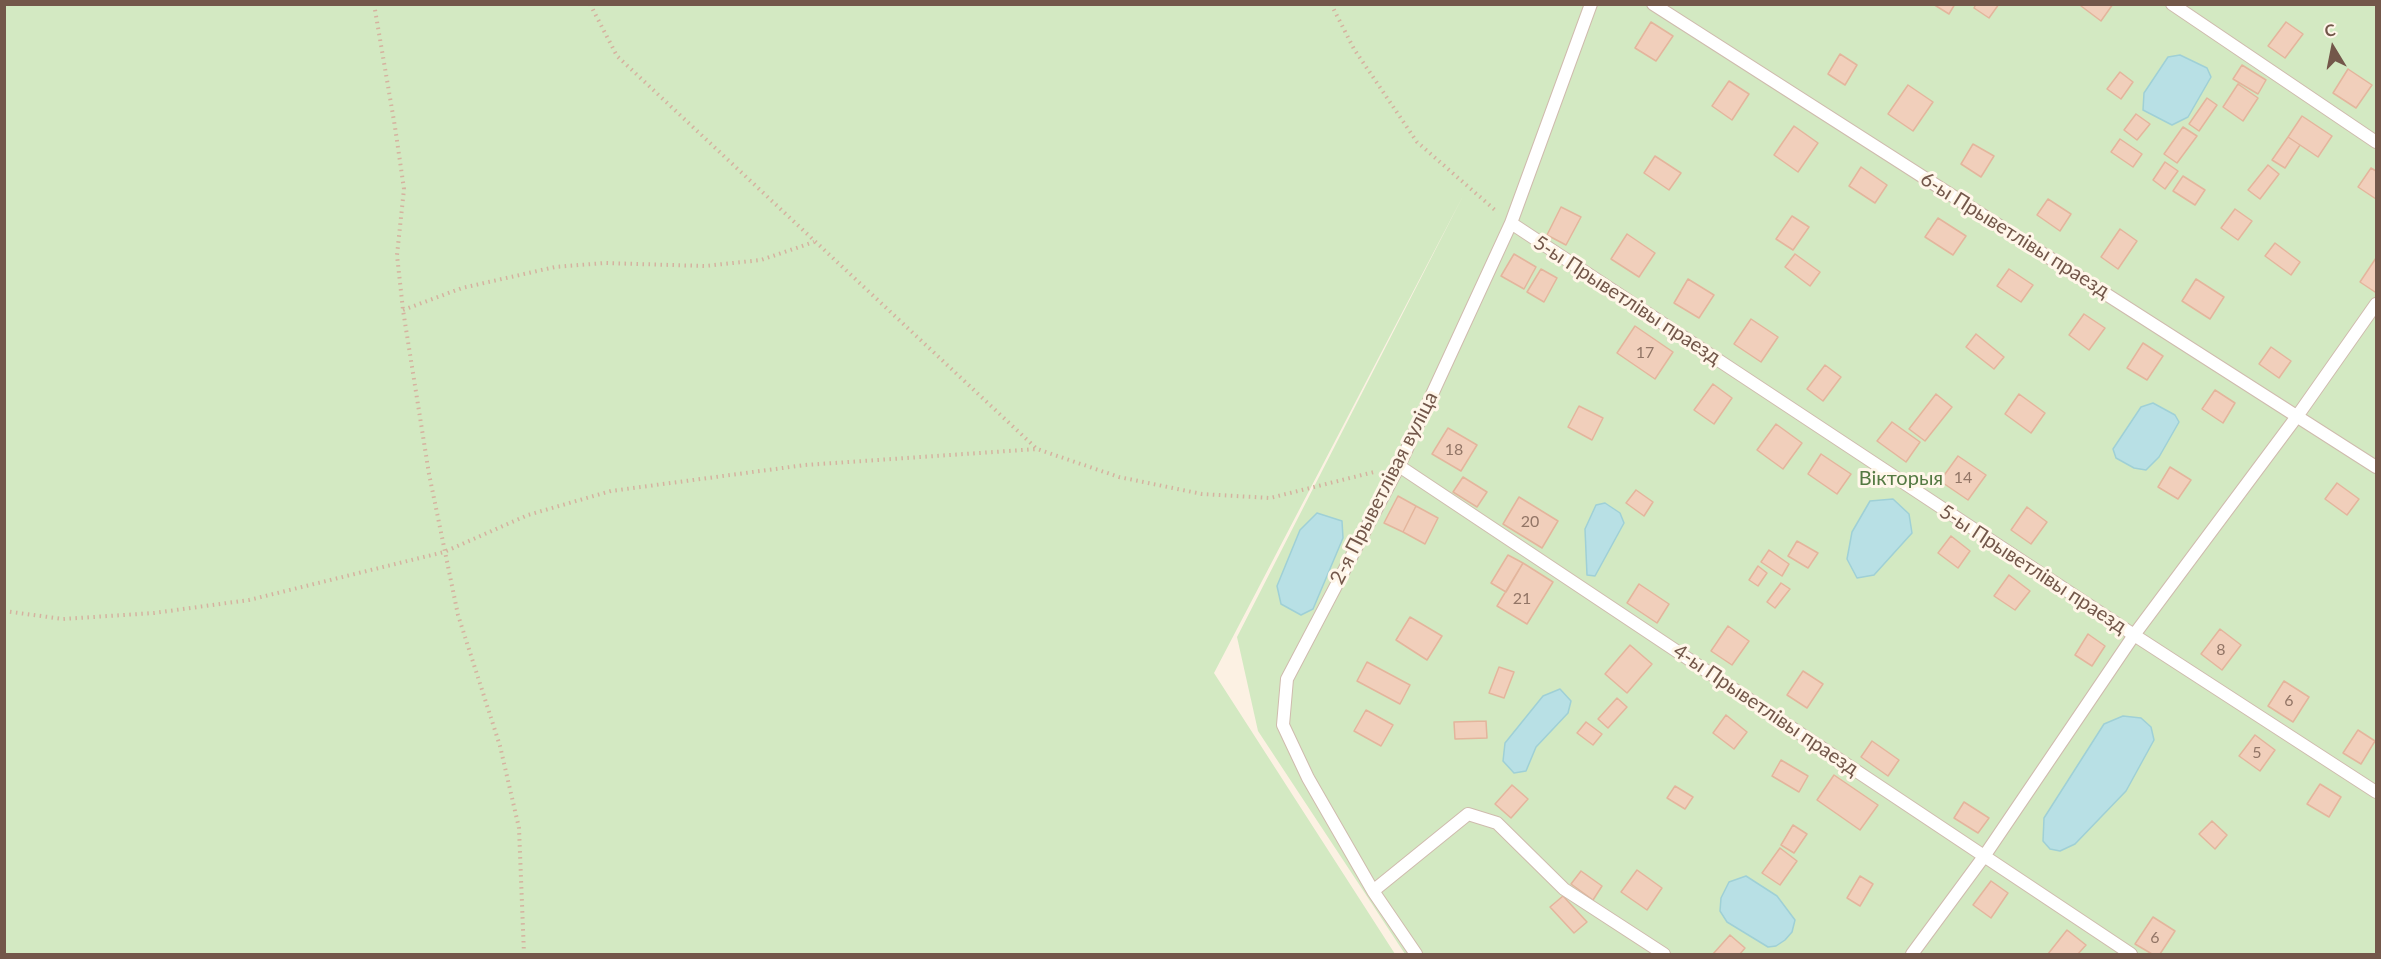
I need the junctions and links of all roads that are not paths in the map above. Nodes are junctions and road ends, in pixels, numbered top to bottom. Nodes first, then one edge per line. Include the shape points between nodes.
1 (1591, 4) edge
2 (1653, 4) edge
3 (2172, 4) edge
4 (2376, 142) edge
5 (1511, 223) junction
6 (2376, 304) edge
7 (2298, 415) junction
8 (1399, 466) junction
9 (2376, 467) edge
10 (2134, 636) junction
11 (2376, 792) edge
12 (1985, 855) junction
13 (1374, 891) junction
14 (1416, 954) edge
15 (1664, 954) edge
16 (1912, 954) edge
17 (2132, 954) edge

1 - 5 lane, 2-я Прыветлівая вуліца
2 - 7 lane, 6-ы Прыветлівы праезд
3 - 4 lane
5 - 8 lane, 2-я Прыветлівая вуліца
5 - 10 lane, 5-ы Прыветлівы праезд
6 - 7 lane
7 - 9 lane, 6-ы Прыветлівы праезд
7 - 10 lane
8 - 12 lane, 4-ы Прыветлівы праезд
8 - 13 lane, 2-я Прыветлівая вуліца via 1287,679 1282,725
10 - 11 lane, 5-ы Прыветлівы праезд
10 - 12 lane
12 - 16 lane
12 - 17 lane, 4-ы Прыветлівы праезд
13 - 14 lane, 2-я Прыветлівая вуліца
13 - 15 lane via 1468,814 1497,823 1564,889

